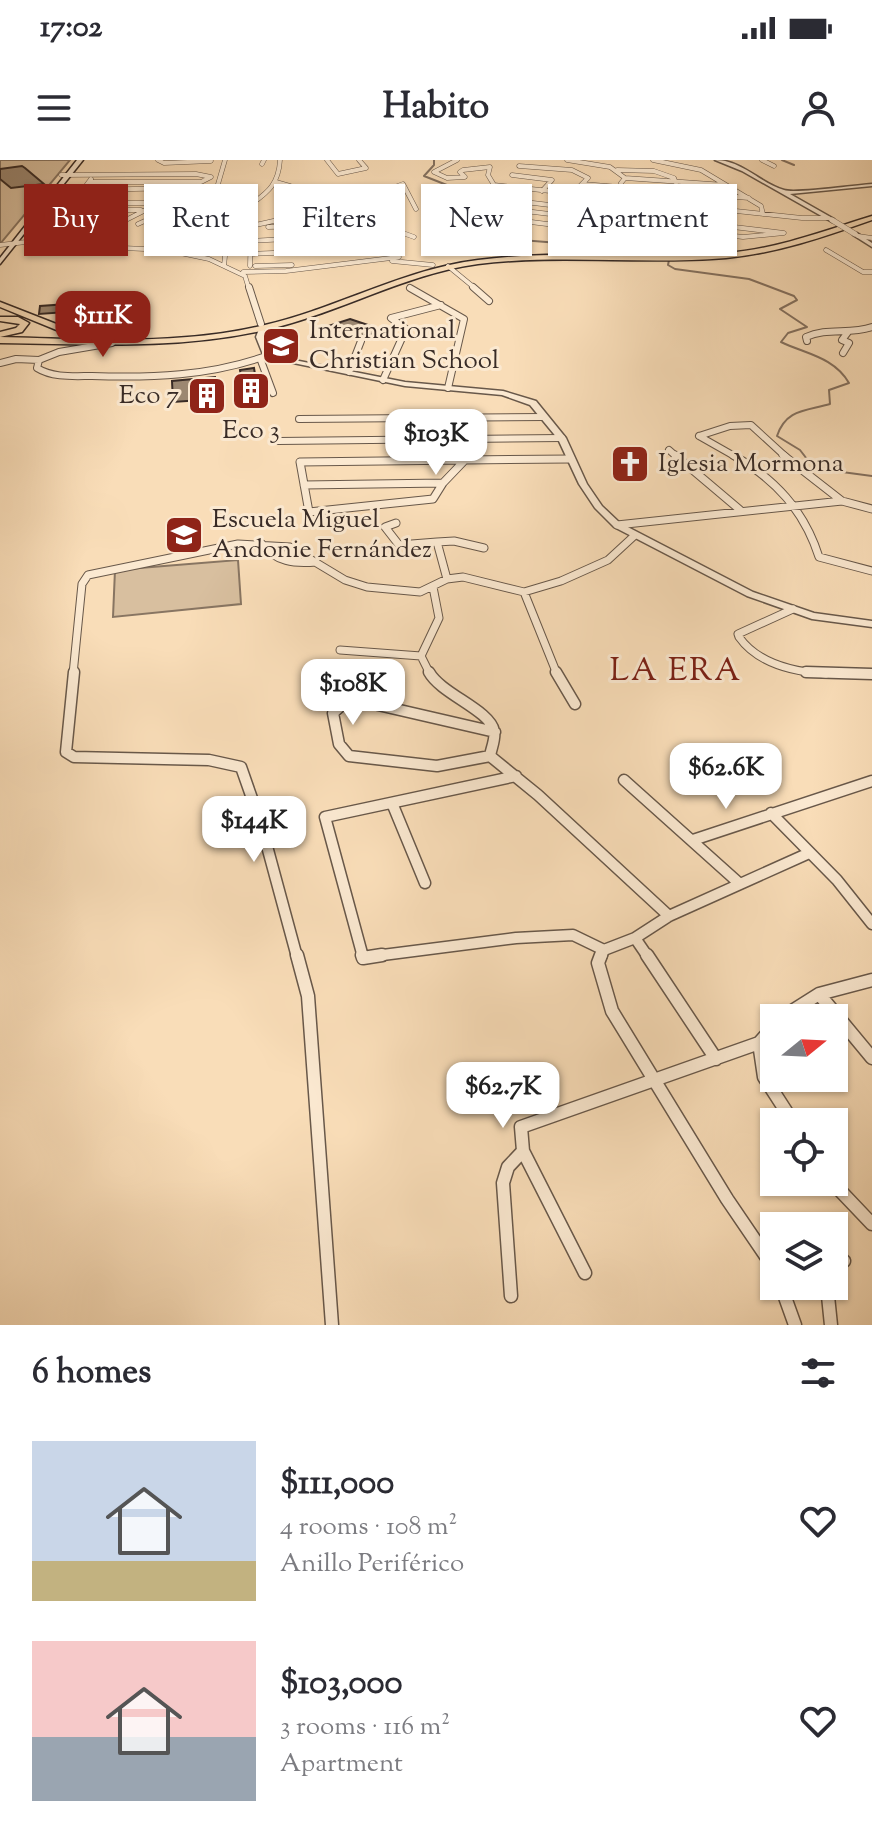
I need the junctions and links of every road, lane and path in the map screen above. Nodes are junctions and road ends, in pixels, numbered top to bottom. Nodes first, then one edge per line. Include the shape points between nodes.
1 (73, 160) edge
2 (80, 160) edge
3 (158, 160) edge
4 (225, 160) edge
5 (280, 160) edge
6 (327, 160) edge
7 (359, 160) edge
8 (457, 160) edge
9 (495, 160) edge
10 (523, 160) edge
11 (567, 160) edge
12 (599, 160) edge
13 (653, 160) edge
14 (717, 160) edge
15 (762, 160) edge
16 (192, 161) edge
17 (211, 161) edge
18 (593, 163) junction
19 (519, 166) junction
20 (774, 166) dead end
21 (490, 167) junction
22 (210, 169) dead end
23 (617, 170) junction
24 (64, 175) junction
25 (512, 175) junction
26 (94, 176) junction
27 (625, 178) junction
28 (206, 181) junction
29 (89, 182) joint
30 (276, 182) junction
31 (676, 183) junction
32 (200, 184) edge
33 (218, 184) edge
34 (283, 184) edge
35 (492, 184) edge
36 (505, 184) edge
37 (583, 184) edge
38 (620, 184) edge
39 (702, 184) edge
40 (725, 184) edge
41 (405, 185) edge
42 (870, 186) edge
43 (532, 190) edge
44 (542, 191) junction
45 (737, 191) edge
46 (548, 192) edge
47 (786, 193) junction
48 (737, 197) edge
49 (749, 198) junction
50 (258, 204) edge
51 (416, 209) dead end
52 (128, 210) edge
53 (144, 210) joint
54 (737, 211) edge
55 (763, 214) junction
56 (872, 216) edge
57 (128, 218) edge
58 (830, 219) junction
59 (144, 221) edge
60 (138, 224) dead end
61 (737, 225) edge
62 (754, 227) junction
63 (405, 234) edge
64 (856, 235) junction
65 (737, 236) edge
66 (414, 237) dead end
67 (743, 237) junction
68 (872, 238) edge
69 (14, 245) junction
70 (872, 245) edge
71 (1, 246) edge
72 (765, 246) junction
73 (826, 250) dead end
74 (225, 256) edge
75 (249, 256) edge
76 (399, 257) dead end
77 (342, 258) dead end
78 (376, 260) junction
79 (0, 262) edge
80 (224, 265) junction
81 (433, 265) junction
82 (250, 266) junction
83 (448, 266) junction
84 (231, 267) junction
85 (239, 272) junction
86 (872, 272) edge
87 (410, 288) dead end
88 (489, 301) dead end
89 (0, 304) edge
90 (441, 305) junction
91 (0, 319) edge
92 (872, 327) edge
93 (261, 330) junction
94 (848, 332) junction
95 (0, 338) edge
96 (140, 338) junction
97 (43, 341) junction
98 (361, 341) dead end
99 (807, 341) dead end
100 (59, 352) junction
101 (843, 353) dead end
102 (263, 357) junction
103 (39, 360) junction
104 (0, 363) edge
105 (349, 372) junction
106 (383, 380) junction
107 (448, 388) junction
108 (273, 393) dead end
109 (544, 417) junction
110 (462, 418) junction
111 (299, 419) dead end
112 (463, 438) junction
113 (562, 438) junction
114 (278, 441) dead end
115 (669, 450) dead end
116 (571, 459) junction
117 (465, 461) junction
118 (443, 483) junction
119 (304, 485) junction
120 (842, 501) junction
121 (794, 506) junction
122 (872, 509) edge
123 (740, 510) junction
124 (396, 523) dead end
125 (617, 525) junction
126 (634, 536) junction
127 (437, 542) junction
128 (262, 544) junction
129 (484, 548) dead end
130 (316, 562) junction
131 (872, 571) edge
132 (447, 579) junction
133 (433, 587) junction
134 (524, 592) junction
135 (793, 609) junction
136 (872, 624) edge
137 (340, 650) dead end
138 (421, 656) junction
139 (872, 674) edge
140 (575, 704) dead end
141 (495, 732) junction
142 (490, 756) junction
143 (516, 776) junction
144 (624, 780) dead end
145 (872, 781) edge
146 (392, 803) junction
147 (771, 813) junction
148 (693, 840) junction
149 (807, 854) junction
150 (425, 883) dead end
151 (740, 884) junction
152 (669, 916) junction
153 (872, 924) edge
154 (635, 938) junction
155 (604, 950) junction
156 (872, 980) edge
157 (819, 994) junction
158 (803, 1004) edge
159 (759, 1043) joint
160 (872, 1058) edge
161 (716, 1059) junction
162 (655, 1082) junction
163 (784, 1108) edge
164 (523, 1151) junction
165 (845, 1196) edge
166 (872, 1224) edge
167 (760, 1246) edge
168 (585, 1273) dead end
169 (511, 1296) dead end
170 (786, 1300) edge
171 (828, 1300) edge
172 (332, 1325) edge
173 (795, 1325) edge
174 (831, 1325) edge

1 - 24 main road
2 - 24 main road
3 - 16 street via 165,166
4 - 33 street
5 - 30 street
6 - 7 street via 338,174 366,168
8 - 21 street via 434,172 456,179 465,177 463,170
9 - 21 street
10 - 19 street
11 - 18 street
12 - 18 street
13 - 40 street via 693,168
14 - 47 street
15 - 20 street
16 - 17 street
16 - 22 street via 193,169
18 - 23 street
19 - 25 street
19 - 37 street via 579,171 588,178
21 - 35 street
23 - 27 street
23 - 31 street via 664,173
24 - 26 street
24 - 69 main road
24 - 71 main road
25 - 36 street
25 - 44 street via 550,179
26 - 28 street via 201,174 211,177
26 - 29 street
27 - 31 street
27 - 38 street
28 - 29 street
28 - 32 street
30 - 34 street
30 - 50 street
31 - 39 street
41 - 51 street
42 - 47 street
43 - 44 street
44 - 46 street
45 - 49 street
47 - 58 street
48 - 49 street
49 - 55 street
52 - 53 street
53 - 57 street
54 - 55 street
55 - 58 street
55 - 62 street
56 - 72 highway
56 - 83 highway via 806,241 739,253 508,259
58 - 64 street, bridge
59 - 60 street
61 - 62 street
62 - 67 street via 784,234
63 - 66 street
64 - 68 street
64 - 70 street
65 - 67 street
67 - 72 street
69 - 71 street
69 - 79 main road
69 - 80 street via 47,240 164,249
72 - 81 highway via 676,254 505,256
73 - 86 street
74 - 80 street
75 - 82 street
76 - 78 street
77 - 82 street
78 - 81 street
78 - 85 street
80 - 84 street
81 - 93 highway
82 - 84 street
83 - 88 street
83 - 93 highway
84 - 85 street
85 - 93 street via 254,297
87 - 90 street
89 - 96 highway via 62,329
90 - 106 street via 391,318 406,329
90 - 107 street via 465,322
91 - 95 highway via 25,323
92 - 94 street
93 - 96 highway
93 - 96 highway
93 - 102 street
94 - 99 street via 820,329
94 - 101 street
95 - 96 highway
95 - 97 highway
96 - 97 highway
96 - 100 street
97 - 100 street via 59,346
98 - 105 street
100 - 103 street
102 - 103 street via 154,378 45,373 37,368
102 - 105 street
102 - 108 street
103 - 104 street
105 - 106 street
106 - 107 street
107 - 109 street via 519,397 533,403
109 - 110 street
109 - 113 street
110 - 111 street
110 - 112 street
112 - 113 street
112 - 114 street
112 - 117 street
113 - 116 street
115 - 123 street
116 - 117 street
116 - 125 street via 599,508
117 - 118 street
117 - 119 street via 300,462
118 - 119 street
118 - 119 street via 433,499 424,502 314,513 308,509
120 - 121 street
120 - 121 street via 751,425 700,435 747,461
120 - 122 street
121 - 123 street
121 - 131 street via 819,557
123 - 125 street
124 - 127 street via 385,527 399,545
125 - 126 street
126 - 134 street via 608,560
126 - 135 street via 750,594
127 - 129 street
127 - 132 street
128 - 130 street via 290,547
128 - 130 street via 272,558
128 - 172 street via 238,544 88,575 82,584 66,752 74,757 209,760 241,767 308,996
130 - 133 street via 367,587 420,592
132 - 133 street
132 - 134 street via 463,577
133 - 138 street via 442,608
134 - 140 street via 550,662
135 - 136 street
135 - 139 street via 738,634 740,640 791,671
137 - 138 street
138 - 141 street via 431,677 488,718
141 - 142 street
141 - 142 street via 365,702 343,704 333,713 339,744 349,756 437,766
142 - 143 street
143 - 146 street
143 - 152 street
144 - 148 street
145 - 147 street
146 - 150 street
146 - 155 street via 325,817 363,958 573,935
147 - 148 street
147 - 149 street
148 - 151 street
149 - 151 street
149 - 153 street via 839,882
151 - 152 street
152 - 154 street
154 - 155 street
154 - 161 street
155 - 162 street via 598,963 612,1011
156 - 157 street
157 - 158 street
157 - 160 street
159 - 161 street
159 - 163 street via 764,1077
161 - 162 street
162 - 164 street via 521,1127
162 - 167 street
164 - 168 street
164 - 169 street via 508,1167 503,1183
165 - 166 street
170 - 173 street
171 - 174 street

